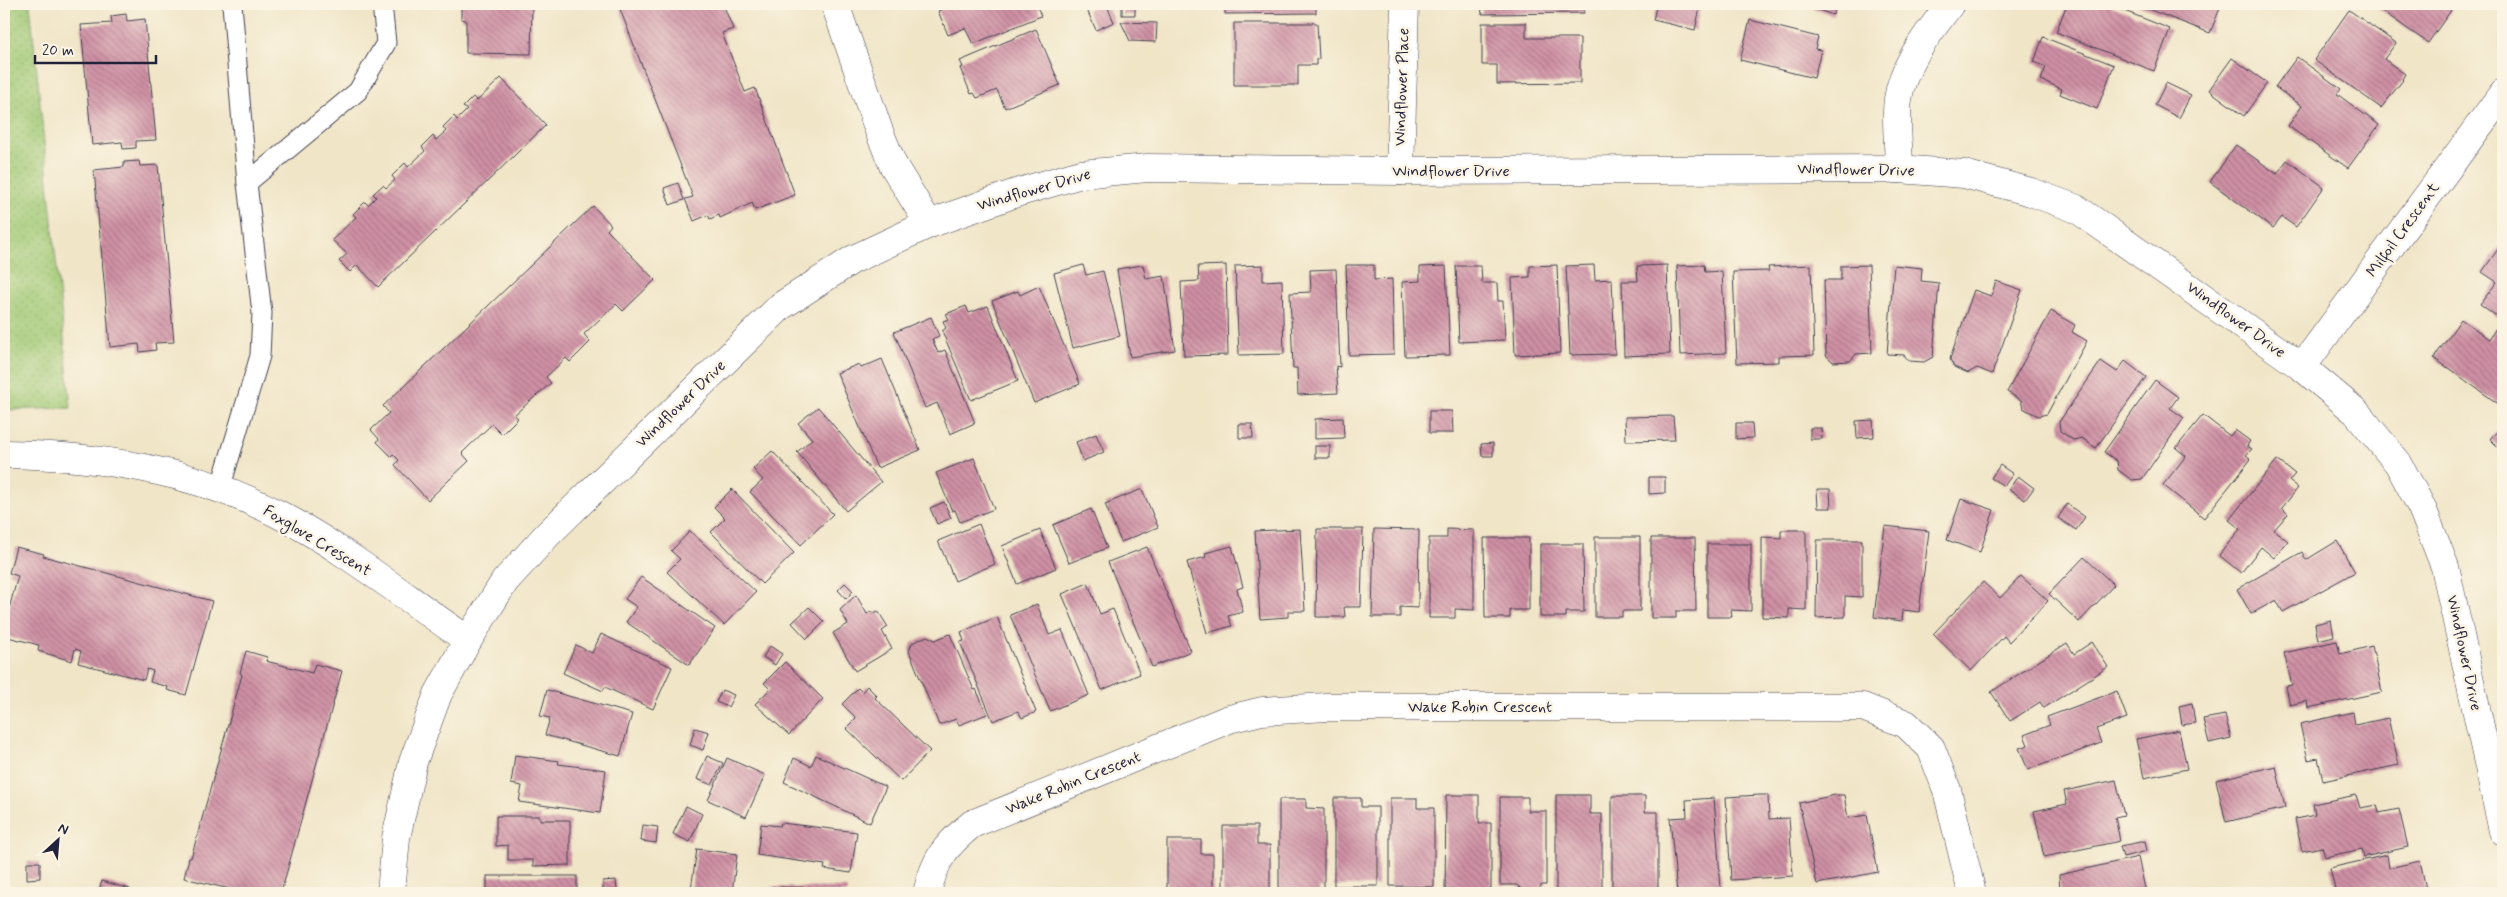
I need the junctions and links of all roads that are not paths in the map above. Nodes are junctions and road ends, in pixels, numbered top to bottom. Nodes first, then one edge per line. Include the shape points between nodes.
1 (232, 4) edge
2 (382, 4) edge
3 (835, 4) edge
4 (1405, 4) edge
5 (1950, 4) edge
6 (2503, 93) edge
7 (1899, 169) junction
8 (1400, 171) junction
9 (247, 183) junction
10 (929, 224) junction
11 (2302, 367) junction
12 (4, 454) edge
13 (220, 489) junction
14 (468, 640) junction
15 (2503, 831) edge
16 (391, 893) edge
17 (927, 893) edge
18 (1972, 893) edge

1 - 9 lane
2 - 9 lane via 386,43 358,91
3 - 10 street via 893,164
4 - 8 street, Windflower Place
5 - 7 street via 1906,72 1898,99
6 - 11 street, Milfoil Crescent
7 - 8 street, Windflower Drive
7 - 11 street, Windflower Drive via 1964,174 2077,209
8 - 10 street, Windflower Drive via 1148,168 1081,174
9 - 13 lane via 262,313 260,356
10 - 14 street, Windflower Drive via 852,260 781,306 547,535 505,581
11 - 15 street, Windflower Drive via 2356,412 2398,463 2422,508 2445,567
12 - 13 street, Foxglove Crescent via 60,456 129,465 177,474
13 - 14 street, Foxglove Crescent via 282,516
14 - 16 street, Windflower Drive via 438,694 413,762 396,838
17 - 18 street, Wake Robin Crescent via 933,867 954,839 972,824 1229,719 1262,711 1326,707 1863,708 1906,724 1931,748 1947,790

